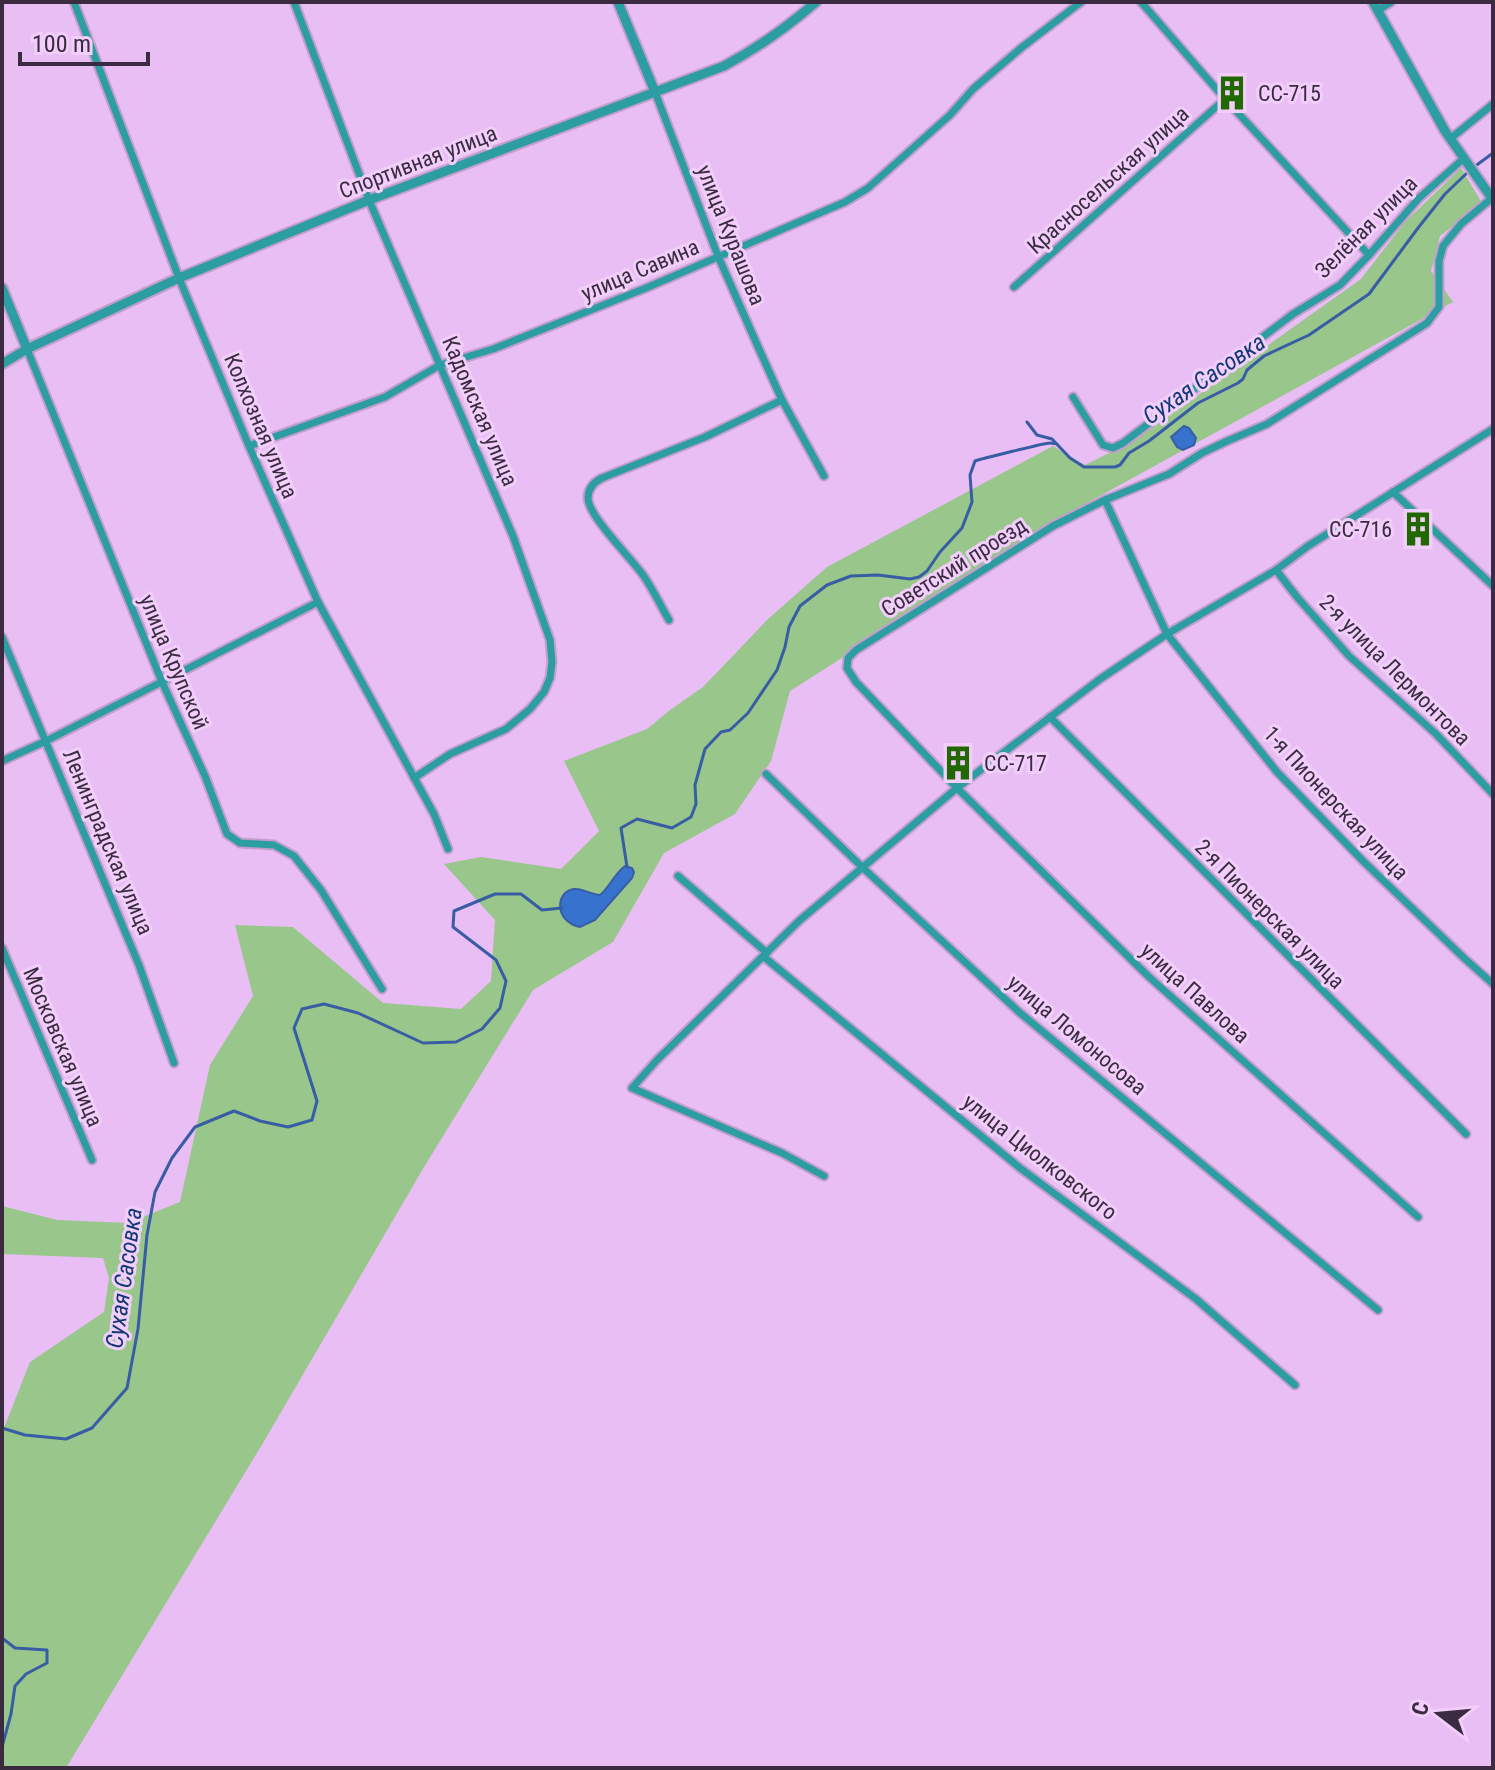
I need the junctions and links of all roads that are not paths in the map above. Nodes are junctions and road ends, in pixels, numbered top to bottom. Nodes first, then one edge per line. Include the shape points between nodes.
1 (74, 2) edge
2 (618, 2) edge
3 (816, 2) edge
4 (1081, 2) edge
5 (1141, 2) edge
6 (1391, 2) edge
7 (297, 3) edge
8 (1375, 7) edge
9 (655, 92) junction
10 (1225, 99) junction
11 (1493, 104) edge
12 (1450, 139) junction
13 (1464, 161) junction
14 (1492, 199) edge
15 (369, 200) junction
16 (1369, 255) junction
17 (718, 256) junction
18 (179, 278) junction
19 (1014, 287) dead end
20 (2, 288) edge
21 (27, 349) junction
22 (2, 364) edge
23 (440, 365) junction
24 (1073, 397) dead end
25 (782, 400) junction
26 (1493, 429) edge
27 (249, 446) junction
28 (824, 476) dead end
29 (1393, 492) junction
30 (1105, 500) junction
31 (1276, 570) junction
32 (1493, 586) edge
33 (318, 602) junction
34 (669, 620) dead end
35 (1167, 634) junction
36 (2, 637) edge
37 (162, 682) junction
38 (1050, 717) junction
39 (46, 741) junction
40 (2, 761) edge
41 (766, 774) dead end
42 (414, 778) junction
43 (957, 788) junction
44 (1493, 794) edge
45 (448, 849) dead end
46 (862, 867) junction
47 (678, 876) dead end
48 (2, 948) edge
49 (766, 955) junction
50 (1493, 984) edge
51 (382, 989) dead end
52 (174, 1063) dead end
53 (1466, 1134) dead end
54 (92, 1160) dead end
55 (824, 1176) dead end
56 (1418, 1217) dead end
57 (1378, 1310) dead end
58 (1295, 1385) dead end

1 - 18 street, Колхозная улица
2 - 9 street, улица Курашова
3 - 9 street, Спортивная улица via 756,49
4 - 17 street, улица Савина via 973,89 868,188 820,215
5 - 10 street
6 - 8 street
7 - 15 street, Кадомская улица
8 - 12 street
9 - 15 street, Спортивная улица
9 - 17 street, улица Курашова
10 - 16 street
10 - 19 street, Красносельская улица
11 - 12 street
12 - 13 street
13 - 14 street
13 - 16 street, Зелёная улица via 1419,198
14 - 30 street via 1447,238 1439,261 1439,307 1427,323 1267,424
15 - 18 street, Спортивная улица
15 - 23 street, Кадомская улица
16 - 24 street, Зелёная улица via 1340,285 1113,448 1103,445
17 - 23 street, улица Савина via 493,349
17 - 25 street, улица Курашова
18 - 21 street, Спортивная улица
18 - 27 street, Колхозная улица
20 - 21 street, улица Крупской
21 - 22 street, Спортивная улица
21 - 37 street, улица Крупской
23 - 27 street, улица Савина via 385,397
23 - 42 street, Кадомская улица via 513,536 550,640 552,662 544,692 521,717
25 - 28 street, улица Курашова
25 - 34 street via 602,478 589,490 591,507 642,572
26 - 29 street
27 - 33 street, Колхозная улица
29 - 31 street
29 - 32 street
30 - 35 street
30 - 43 street, Советский проезд via 1025,543 848,658 847,668 856,682
31 - 35 street
31 - 44 street, 2-я улица Лермонтова via 1349,656
33 - 37 street
33 - 42 street, Колхозная улица
35 - 38 street
35 - 50 street, 1-я Пионерская улица via 1277,772
36 - 39 street, Ленинградская улица
37 - 39 street
37 - 51 street, улица Крупской via 227,834 240,843 274,845 294,856
38 - 43 street
38 - 53 street, 2-я Пионерская улица
39 - 40 street
39 - 52 street, Ленинградская улица
41 - 46 street, улица Ломоносова
42 - 45 street, Колхозная улица
43 - 46 street
43 - 56 street, улица Павлова via 1148,976
46 - 49 street
46 - 57 street, улица Ломоносова via 1019,1012
47 - 49 street, улица Циолковского
48 - 54 street, Московская улица
49 - 55 street via 632,1088
49 - 58 street, улица Циолковского via 1020,1168 1196,1299

